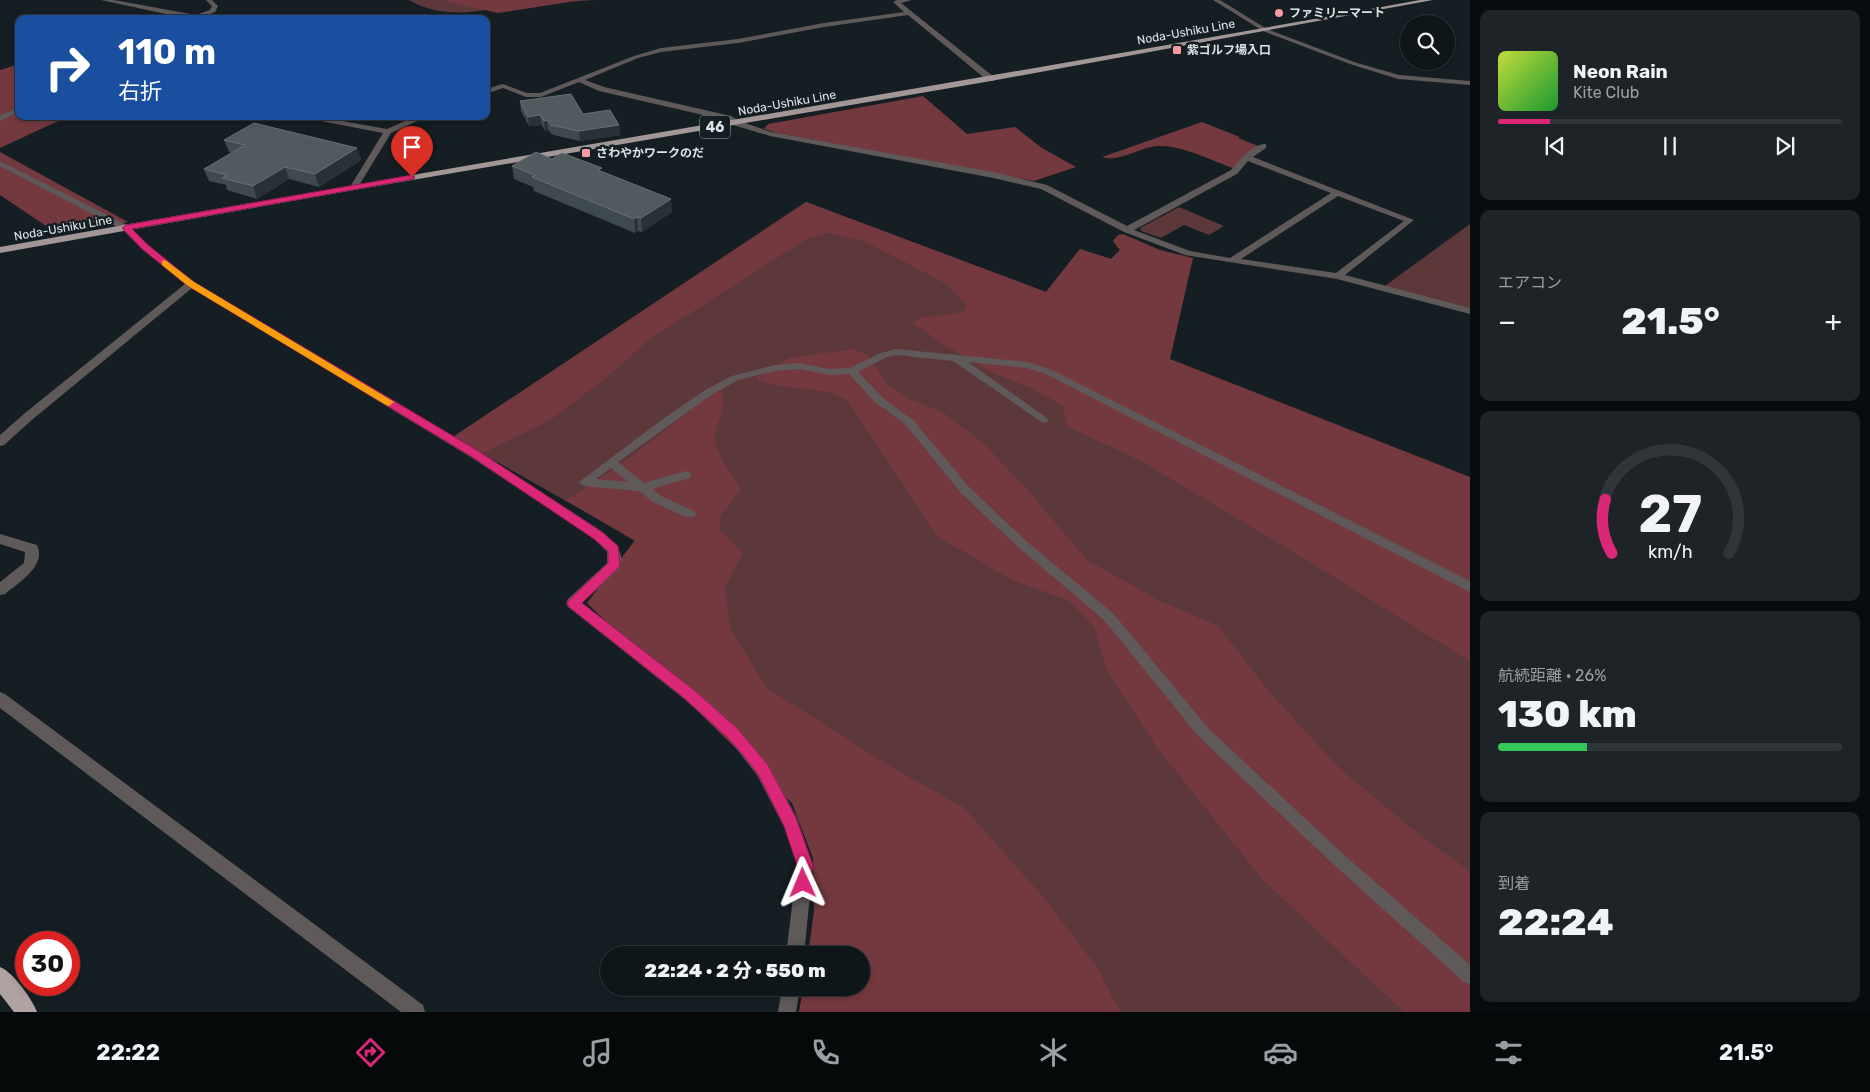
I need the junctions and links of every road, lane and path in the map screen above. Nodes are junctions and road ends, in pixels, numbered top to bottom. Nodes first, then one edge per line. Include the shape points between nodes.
1 (104, 0) edge
2 (209, 0) edge
3 (909, 0) edge
4 (1216, 0) edge
5 (1430, 0) edge
6 (910, 13) junction
7 (179, 15) edge
8 (202, 15) edge
9 (1265, 30) junction
10 (991, 79) junction
11 (580, 80) junction
12 (1470, 83) edge
13 (490, 91) edge
14 (15, 112) edge
15 (0, 119) edge
16 (323, 120) edge
17 (414, 120) edge
18 (736, 123) junction
19 (388, 131) junction
20 (1263, 146) dead end
21 (1247, 158) junction
22 (0, 163) edge
23 (354, 187) junction
24 (1336, 192) junction
25 (126, 228) junction
26 (1127, 230) junction
27 (0, 250) edge
28 (1232, 261) junction
29 (1338, 276) junction
30 (191, 284) junction
31 (1470, 310) edge
32 (955, 358) junction
33 (852, 371) junction
34 (1043, 420) dead end
35 (0, 442) edge
36 (611, 462) junction
37 (686, 475) dead end
38 (644, 487) junction
39 (690, 514) dead end
40 (0, 539) edge
41 (1470, 587) edge
42 (0, 590) edge
43 (0, 699) edge
44 (796, 946) edge
45 (1470, 976) edge
46 (0, 977) edge
47 (790, 996) edge
48 (27, 1012) edge
49 (416, 1012) edge
50 (787, 1012) edge

1 - 7 street
2 - 8 street via 215,6 213,11
3 - 6 street via 896,2
4 - 9 street
5 - 9 main road, Noda-Ushiku Line / 46
6 - 10 street
6 - 11 street via 728,43 661,50
9 - 10 main road, Noda-Ushiku Line / 46
9 - 12 street via 1398,77
10 - 18 main road, Noda-Ushiku Line / 46
11 - 13 street via 541,95 526,95 503,86
11 - 18 street via 602,89 728,118
14 - 15 street
16 - 19 street
17 - 19 street
18 - 23 main road, Noda-Ushiku Line / 46
18 - 26 street via 770,134 1044,187
19 - 23 street
20 - 21 street
21 - 24 street
21 - 26 street via 1234,172
22 - 25 street
23 - 25 main road, Noda-Ushiku Line / 46
24 - 28 street
24 - 29 street via 1410,220
25 - 27 main road, Noda-Ushiku Line / 46
25 - 30 street
26 - 28 street via 1188,253
28 - 29 street
29 - 31 street
30 - 35 street
30 - 44 street via 476,455 614,550 614,565 573,603 689,694 732,732 763,770 791,824 805,865
32 - 33 lane via 896,352
32 - 34 lane
32 - 41 lane via 1028,366 1049,372
33 - 36 lane via 829,372 800,366 775,368 735,378 709,392
33 - 45 lane via 880,400 910,423 965,490 1109,618 1203,732 1337,858
36 - 38 lane
36 - 38 lane via 584,482
37 - 38 lane
38 - 39 lane via 657,499
40 - 42 street via 32,549 30,565
43 - 49 street
46 - 48 highway
47 - 50 street

